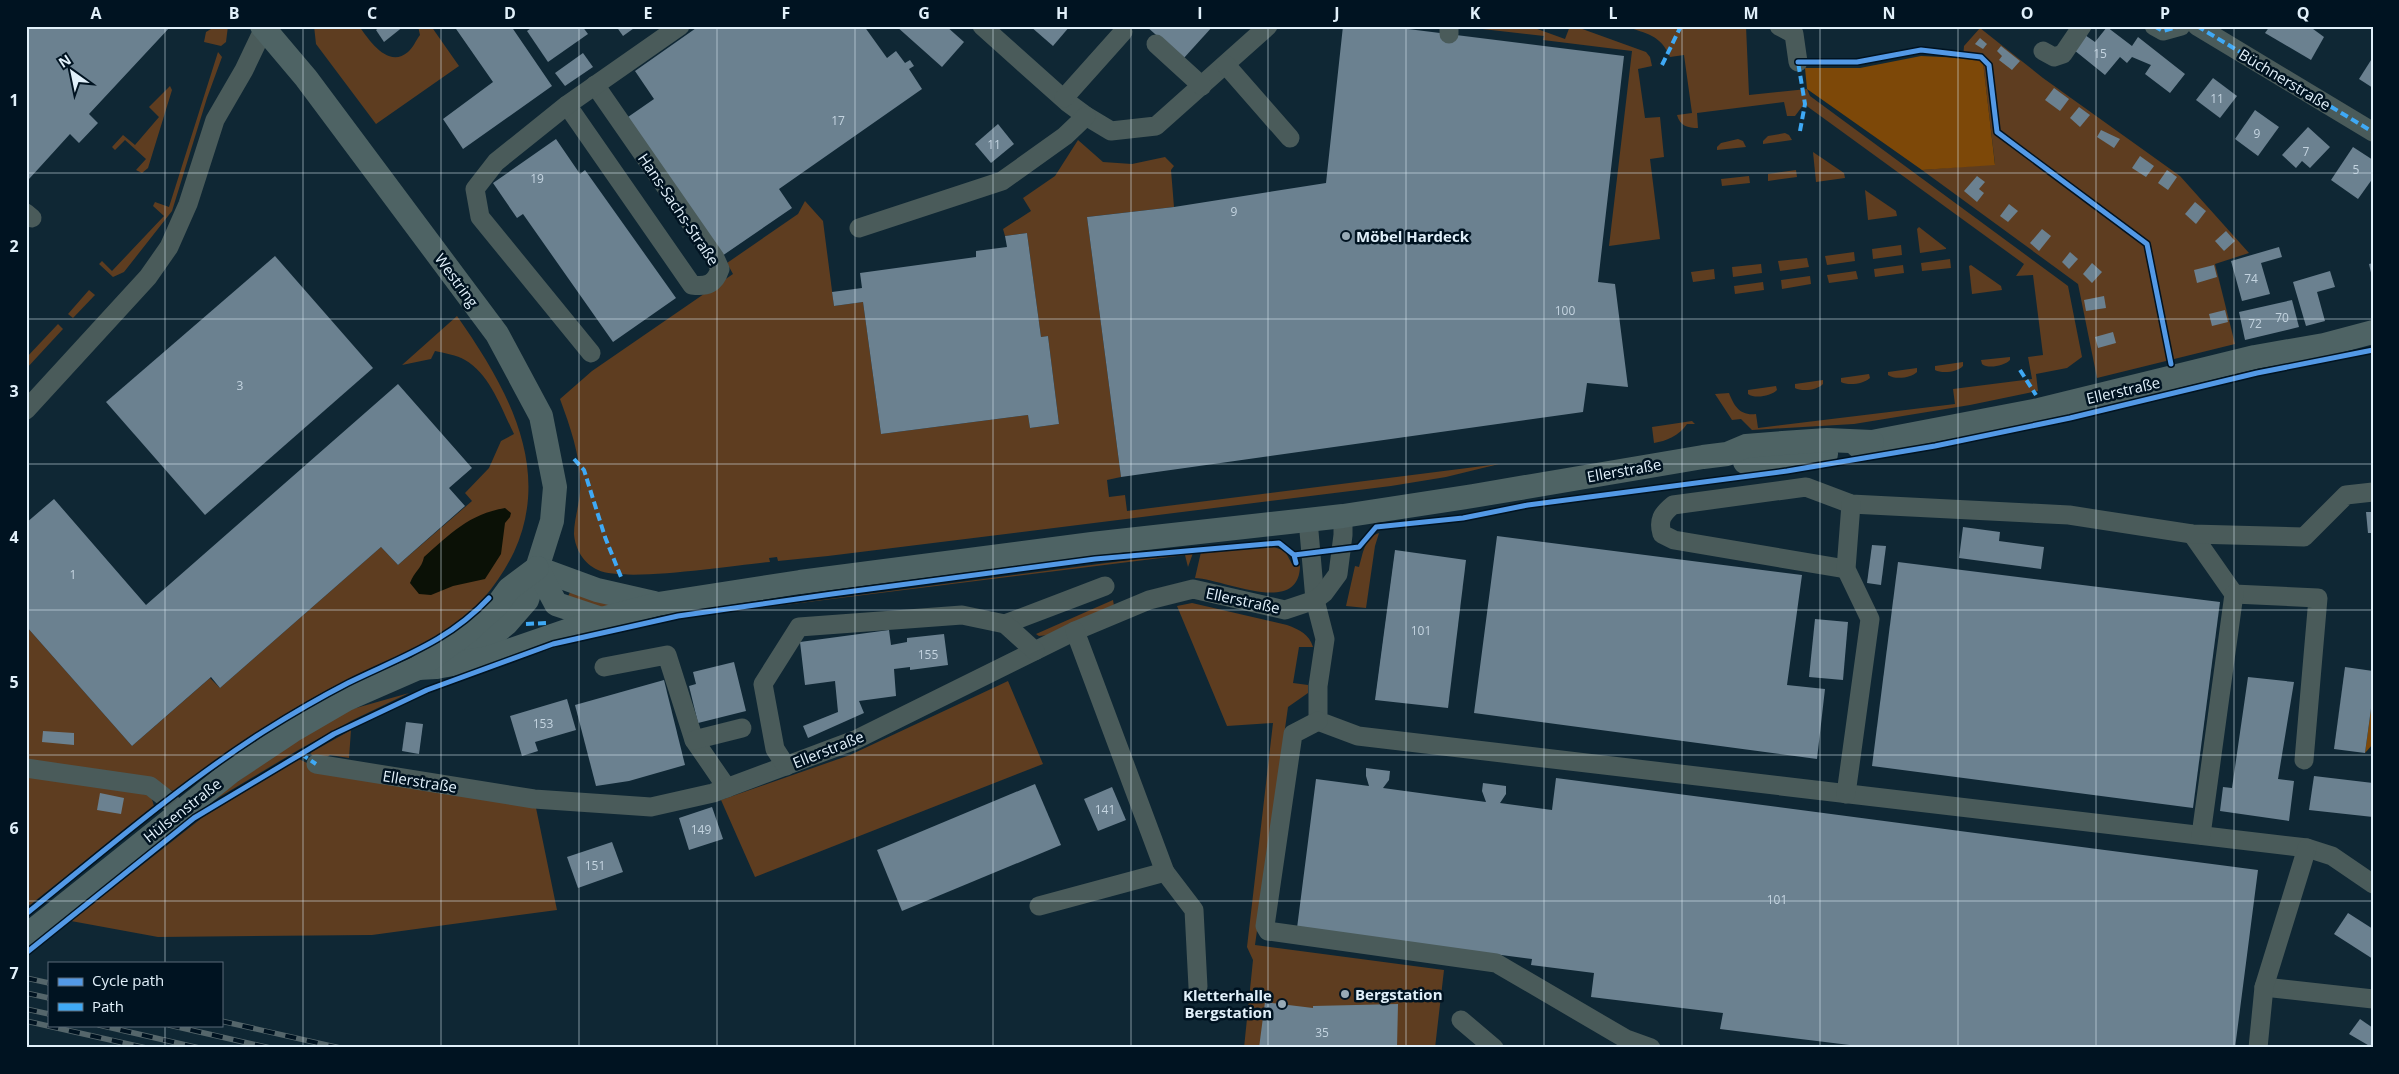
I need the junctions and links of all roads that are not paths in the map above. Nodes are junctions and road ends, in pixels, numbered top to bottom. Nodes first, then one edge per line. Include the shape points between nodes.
1 (680, 26) edge
2 (982, 26) edge
3 (1268, 26) edge
4 (1779, 26) edge
5 (2082, 26) edge
6 (2154, 26) edge
7 (2181, 26) edge
8 (2197, 26) edge
9 (266, 27) edge
10 (1123, 32) dead end
11 (1156, 44) dead end
12 (2043, 51) dead end
13 (1798, 62) dead end
14 (1226, 65) junction
15 (595, 85) junction
16 (1202, 86) junction
17 (1064, 98) junction
18 (566, 105) junction
19 (1086, 116) junction
20 (2373, 132) edge
21 (1290, 138) dead end
22 (859, 228) dead end
23 (2373, 332) edge
24 (591, 353) dead end
25 (26, 410) edge
26 (2373, 492) edge
27 (1851, 504) junction
28 (1343, 516) junction
29 (1308, 520) junction
30 (2192, 534) junction
31 (537, 568) junction
32 (1846, 569) junction
33 (1105, 586) dead end
34 (2234, 594) junction
35 (1315, 600) junction
36 (658, 604) junction
37 (601, 619) junction
38 (1005, 624) junction
39 (1075, 631) junction
40 (1035, 651) junction
41 (604, 667) dead end
42 (427, 668) junction
43 (1318, 721) junction
44 (742, 728) dead end
45 (694, 740) junction
46 (2304, 760) dead end
47 (316, 764) dead end
48 (786, 766) junction
49 (26, 768) edge
50 (727, 788) junction
51 (1846, 794) junction
52 (179, 812) junction
53 (2201, 836) junction
54 (2308, 848) junction
55 (1165, 872) junction
56 (2373, 884) edge
57 (1039, 906) dead end
58 (26, 936) edge
59 (1198, 987) dead end
60 (2264, 987) junction
61 (2373, 999) edge
62 (1460, 1020) dead end
63 (1494, 1048) edge
64 (1650, 1048) edge
65 (2258, 1048) edge

1 - 15 street
2 - 17 street
3 - 14 street
4 - 13 street via 1794,34
5 - 12 street via 2063,54 2054,57
6 - 7 street via 2163,31
8 - 20 street, Büchnerstraße
9 - 25 street, Westring via 215,120 188,204 169,247 142,284
9 - 31 main road, Westring via 497,334 542,416 555,486 552,521
10 - 17 street
11 - 16 street
14 - 16 street
14 - 21 street
15 - 18 street
15 - 18 street, Hans-Sachs-Straße via 715,258 720,269 717,279 705,287 692,286
16 - 19 street via 1156,126 1111,131
17 - 19 street
18 - 24 street via 496,162 475,189 480,217
19 - 22 street via 1065,136 1002,181
23 - 28 main road, Ellerstraße via 2039,410 1872,442 1827,440 1746,446 1727,454
26 - 30 street via 2346,495 2304,537
27 - 30 street via 2069,515
27 - 32 street
27 - 32 street via 1806,487 1674,505 1663,513 1660,524 1662,534 1674,540
28 - 29 main road, Ellerstraße
28 - 35 street, Ellerstraße via 1338,574
29 - 35 street
29 - 36 main road, Ellerstraße via 1092,544
30 - 34 street
31 - 36 main road, Ellerstraße via 597,590
31 - 37 main road via 556,604
31 - 42 main road via 509,589 498,604
32 - 51 street via 1870,619
33 - 38 street
34 - 46 street via 2318,598
34 - 53 street
35 - 39 street, Ellerstraße via 1285,610 1193,589 1149,600
35 - 43 street via 1324,639 1318,686
36 - 37 main road, Ellerstraße
37 - 42 main road, Ellerstraße via 488,658
38 - 40 street
38 - 48 street via 962,615 799,627 763,684 775,749
39 - 40 street, Ellerstraße
39 - 55 street
40 - 48 street, Ellerstraße via 855,740
41 - 45 street via 667,655
42 - 52 main road, Hülsenstraße via 347,699 232,771
43 - 51 street via 1358,736
43 - 64 street via 1294,734 1265,926 1268,931 1496,963 1626,1039
44 - 45 street
45 - 50 street
47 - 50 street, Ellerstraße via 534,799 651,807
48 - 50 street, Ellerstraße
49 - 52 street via 150,786
51 - 53 street
52 - 58 main road, Hülsenstraße
53 - 54 street
54 - 56 street via 2332,856
54 - 60 street
55 - 57 street
55 - 59 street via 1194,910
60 - 61 street
60 - 65 street
62 - 63 street

